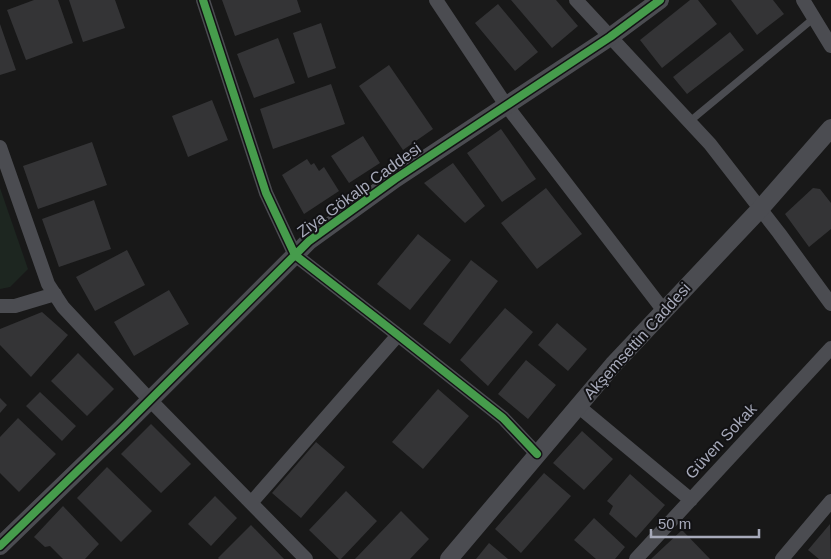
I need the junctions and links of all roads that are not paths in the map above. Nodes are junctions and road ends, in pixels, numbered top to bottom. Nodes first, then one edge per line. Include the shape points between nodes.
1 (202, 0) edge
2 (436, 0) edge
3 (576, 0) edge
4 (660, 0) edge
5 (803, 0) edge
6 (814, 18) junction
7 (610, 37) junction
8 (831, 46) edge
9 (506, 106) junction
10 (689, 122) junction
11 (831, 128) edge
12 (0, 147) edge
13 (760, 208) junction
14 (294, 256) junction
15 (55, 294) junction
16 (831, 304) edge
17 (0, 306) edge
18 (664, 311) junction
19 (398, 335) junction
20 (831, 348) edge
21 (150, 400) junction
22 (578, 406) junction
23 (537, 454) junction
24 (691, 500) junction
25 (831, 501) edge
26 (251, 503) junction
27 (0, 546) edge
28 (306, 559) edge
29 (449, 559) edge
30 (636, 559) edge
31 (782, 559) edge

1 - 14 street via 266,193
2 - 9 street
3 - 7 street
4 - 7 street, Ziya Gökalp Caddesi
5 - 6 street
6 - 8 street
6 - 10 lane
7 - 9 street, Ziya Gökalp Caddesi
7 - 10 street
9 - 14 street, Ziya Gökalp Caddesi via 395,179 309,241
9 - 18 street
10 - 13 street
11 - 13 street, Akşemsettin Caddesi
12 - 15 street via 48,284
13 - 16 street
13 - 18 street, Akşemsettin Caddesi
14 - 19 street
14 - 21 street, Ziya Gökalp Caddesi
15 - 17 street via 15,306
15 - 21 street via 63,307
18 - 22 street, Akşemsettin Caddesi
19 - 23 street via 503,418
19 - 26 street
20 - 24 street, Güven Sokak
21 - 26 street
21 - 27 street, Ziya Gökalp Caddesi
22 - 23 street, Akşemsettin Caddesi
22 - 24 street
23 - 29 street, Akşemsettin Caddesi
24 - 30 street, Güven Sokak
25 - 31 street
26 - 28 street

